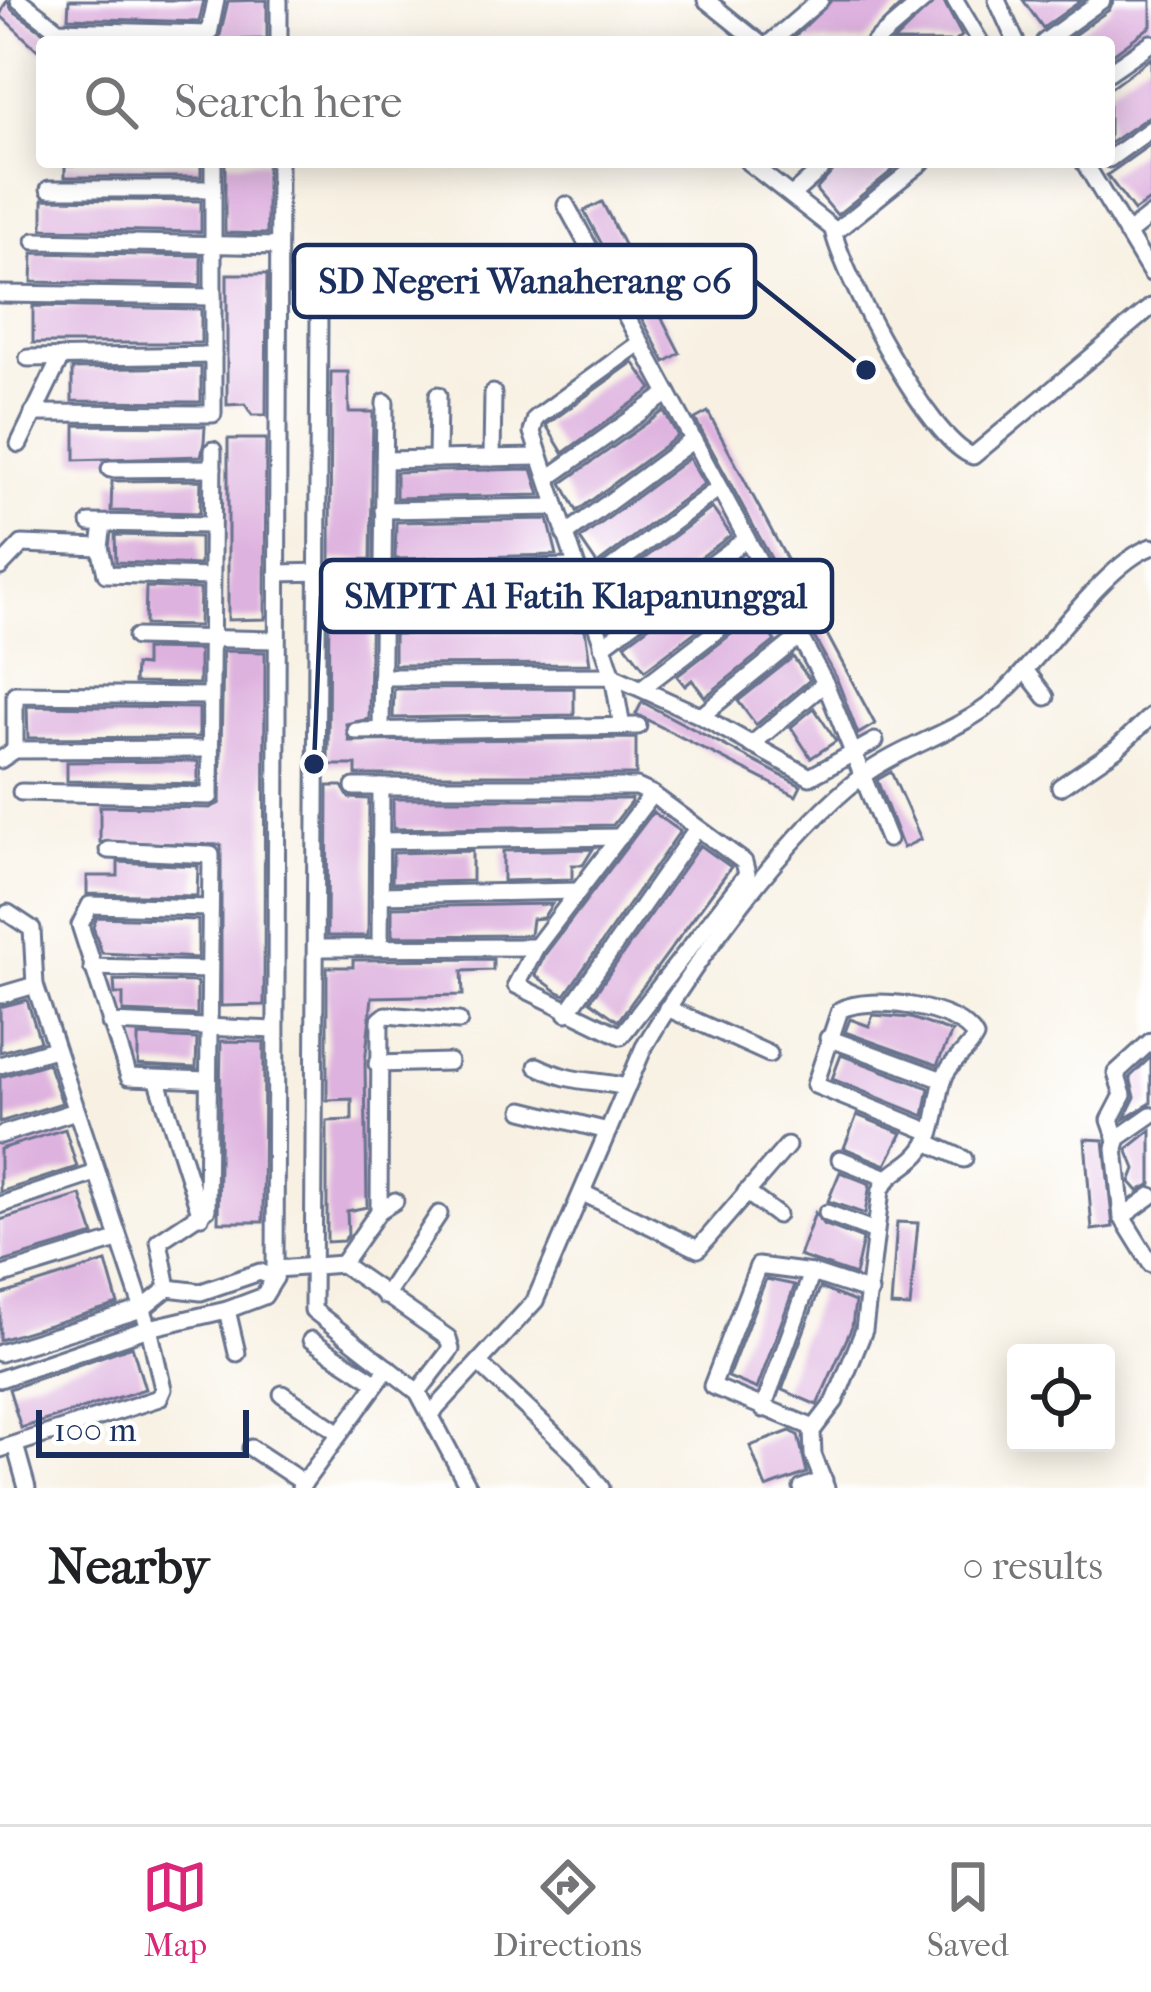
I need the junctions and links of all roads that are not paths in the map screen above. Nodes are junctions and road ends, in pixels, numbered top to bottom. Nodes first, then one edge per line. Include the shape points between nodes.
1 (20, 0) edge
2 (216, 0) edge
3 (279, 0) edge
4 (706, 0) edge
5 (820, 0) edge
6 (924, 0) edge
7 (955, 0) edge
8 (1102, 0) edge
9 (1000, 1) edge
10 (279, 36) edge
11 (751, 36) edge
12 (778, 36) edge
13 (882, 36) edge
14 (972, 36) edge
15 (1014, 36) edge
16 (1052, 36) edge
17 (1151, 44) edge
18 (1115, 68) edge
19 (1151, 129) edge
20 (1115, 154) edge
21 (213, 168) edge
22 (279, 168) edge
23 (757, 168) edge
24 (822, 168) edge
25 (915, 168) edge
26 (1088, 168) edge
27 (49, 189) dead end
28 (213, 189) junction
29 (794, 193) junction
30 (566, 205) dead end
31 (1151, 215) edge
32 (833, 230) junction
33 (1127, 234) junction
34 (35, 241) dead end
35 (213, 246) junction
36 (278, 246) junction
37 (1151, 273) edge
38 (0, 294) edge
39 (213, 297) junction
40 (1151, 307) edge
41 (319, 315) dead end
42 (638, 344) junction
43 (213, 356) junction
44 (28, 358) dead end
45 (61, 358) junction
46 (493, 393) dead end
47 (668, 393) junction
48 (438, 395) dead end
49 (385, 402) dead end
50 (33, 413) junction
51 (693, 440) junction
52 (19, 444) dead end
53 (213, 449) dead end
54 (540, 457) junction
55 (492, 458) junction
56 (436, 459) junction
57 (384, 460) junction
58 (212, 468) junction
59 (110, 469) dead end
60 (548, 478) junction
61 (719, 488) junction
62 (557, 508) junction
63 (383, 510) junction
64 (211, 525) junction
65 (565, 535) junction
66 (746, 538) junction
67 (100, 547) junction
68 (1151, 547) edge
69 (0, 567) edge
70 (574, 567) junction
71 (382, 570) junction
72 (295, 572) junction
73 (210, 577) junction
74 (773, 587) junction
75 (581, 590) junction
76 (589, 617) junction
77 (382, 622) junction
78 (136, 637) dead end
79 (799, 637) junction
80 (209, 638) junction
81 (275, 640) junction
82 (602, 646) junction
83 (1024, 670) junction
84 (613, 676) junction
85 (381, 677) junction
86 (825, 683) junction
87 (642, 688) junction
88 (7, 695) edge
89 (210, 696) junction
90 (1046, 697) dead end
91 (701, 716) junction
92 (1151, 716) edge
93 (356, 731) dead end
94 (381, 731) junction
95 (875, 741) dead end
96 (751, 745) junction
97 (208, 749) junction
98 (854, 752) junction
99 (8, 755) edge
100 (862, 776) junction
101 (354, 787) dead end
102 (381, 787) junction
103 (1060, 787) dead end
104 (21, 792) dead end
105 (652, 794) junction
106 (695, 831) junction
107 (619, 837) junction
108 (888, 839) dead end
109 (380, 841) junction
110 (108, 850) dead end
111 (578, 891) junction
112 (380, 895) junction
113 (210, 908) junction
114 (8, 913) dead end
115 (317, 947) junction
116 (380, 947) junction
117 (536, 947) junction
118 (92, 967) junction
119 (208, 970) junction
120 (35, 985) junction
121 (1, 995) edge
122 (667, 1008) junction
123 (567, 1013) junction
124 (459, 1021) dead end
125 (110, 1023) junction
126 (208, 1026) junction
127 (274, 1030) junction
128 (828, 1038) junction
129 (1151, 1040) edge
130 (54, 1049) junction
131 (770, 1054) dead end
132 (449, 1062) dead end
133 (377, 1064) junction
134 (0, 1065) edge
135 (537, 1066) dead end
136 (207, 1080) junction
137 (943, 1080) junction
138 (158, 1082) junction
139 (626, 1087) junction
140 (524, 1110) dead end
141 (76, 1111) junction
142 (1151, 1115) edge
143 (608, 1131) junction
144 (0, 1135) edge
145 (929, 1137) junction
146 (1117, 1140) junction
147 (787, 1146) dead end
148 (840, 1159) dead end
149 (964, 1159) dead end
150 (96, 1173) junction
151 (887, 1178) junction
152 (746, 1192) junction
153 (585, 1194) junction
154 (1151, 1196) edge
155 (394, 1201) dead end
156 (0, 1205) edge
157 (379, 1210) junction
158 (827, 1213) dead end
159 (439, 1214) dead end
160 (777, 1214) dead end
161 (201, 1216) junction
162 (1122, 1217) junction
163 (875, 1231) junction
164 (117, 1240) junction
165 (342, 1264) junction
166 (1151, 1264) edge
167 (293, 1268) junction
168 (812, 1274) junction
169 (0, 1276) edge
170 (168, 1288) junction
171 (202, 1292) junction
172 (871, 1292) junction
173 (385, 1295) junction
174 (142, 1309) junction
175 (227, 1310) junction
176 (206, 1312) junction
177 (149, 1328) junction
178 (311, 1340) dead end
179 (237, 1353) dead end
180 (0, 1354) edge
181 (480, 1364) junction
182 (388, 1368) junction
183 (0, 1378) edge
184 (377, 1383) junction
185 (418, 1392) junction
186 (282, 1394) dead end
187 (763, 1408) junction
188 (431, 1414) junction
189 (814, 1428) junction
190 (340, 1433) junction
191 (8, 1446) edge
192 (251, 1448) dead end
193 (825, 1484) edge
194 (302, 1485) edge
195 (27, 1488) edge
196 (469, 1488) edge
197 (602, 1488) edge
198 (802, 1488) edge

1 - 2 street via 58,30 209,34
3 - 10 street
4 - 11 street
5 - 12 street
6 - 13 street
7 - 14 street
8 - 16 street
9 - 15 street
17 - 18 street
19 - 20 street
21 - 28 street
22 - 36 street
23 - 29 street
24 - 29 street
25 - 32 street
26 - 33 street
27 - 28 street
28 - 35 street
29 - 32 street
30 - 42 street
31 - 33 street
32 - 40 street via 851,287 910,386 973,456
33 - 37 street
34 - 35 street
35 - 36 street
35 - 39 street
36 - 72 street
38 - 39 street
39 - 43 street
41 - 72 street
42 - 47 street
42 - 54 street via 536,418
43 - 45 street
43 - 50 street via 213,414
44 - 45 street
45 - 50 street
46 - 55 street
47 - 51 street
47 - 60 street
48 - 56 street
49 - 57 street
50 - 52 street
51 - 61 street
51 - 65 street
53 - 58 street
54 - 55 street
54 - 60 street
55 - 56 street
56 - 57 street
57 - 63 street
58 - 59 street
58 - 64 street
60 - 62 street
61 - 66 street
61 - 75 street
62 - 63 street
62 - 65 street
63 - 71 street
64 - 67 street via 96,524
64 - 73 street
65 - 70 street
66 - 74 street
66 - 82 street
67 - 69 street via 22,544
67 - 73 street via 106,574
68 - 83 street
70 - 71 street
70 - 75 street
71 - 72 street
71 - 77 street
72 - 81 street
72 - 115 street
73 - 80 street
74 - 79 street
74 - 87 street
75 - 76 street
76 - 77 street
76 - 82 street
77 - 85 street
78 - 80 street
79 - 86 street
79 - 91 street
80 - 81 street
80 - 89 street
81 - 127 street
82 - 84 street
83 - 90 street
83 - 100 street via 994,701
84 - 85 street
84 - 87 street
84 - 94 street via 630,727
85 - 94 street
86 - 96 street
86 - 98 street
87 - 91 street
88 - 89 street
88 - 99 street
89 - 97 street
91 - 96 street
92 - 103 street
93 - 94 street
95 - 98 street
96 - 98 street via 814,777
97 - 99 street
97 - 104 street via 207,799
98 - 100 street
100 - 108 street
100 - 122 street via 779,862
101 - 102 street
102 - 105 street via 620,785
102 - 109 street
105 - 106 street
105 - 107 street
106 - 123 street
106 - 123 street via 744,862 747,874 623,1035
107 - 109 street
107 - 111 street
109 - 112 street
110 - 113 street via 208,851
111 - 112 street
111 - 117 street
112 - 116 street
113 - 118 street via 90,905 80,928
113 - 119 street
114 - 120 street via 32,929
115 - 116 street
115 - 167 street
116 - 117 street
117 - 123 street via 515,987
118 - 119 street
118 - 125 street
119 - 126 street
120 - 121 street
120 - 130 street
122 - 131 street
122 - 139 street
124 - 133 street via 382,1016
125 - 126 street
125 - 138 street via 129,1078
126 - 127 street
126 - 136 street
127 - 167 street
128 - 137 street
128 - 137 street via 840,1010 862,1000 889,999 966,1026 974,1042
128 - 145 street via 813,1080 819,1088
129 - 146 street via 1115,1073 1123,1095 1110,1120
130 - 134 street
130 - 141 street
132 - 133 street
133 - 157 street
135 - 139 street via 577,1084
136 - 138 street
136 - 161 street
137 - 145 street
138 - 161 street
139 - 143 street
140 - 143 street
141 - 144 street
141 - 150 street
142 - 146 street
143 - 153 street
145 - 149 street
145 - 151 street
146 - 162 street
147 - 152 street
148 - 151 street
150 - 156 street
150 - 164 street
151 - 163 street
152 - 153 street via 698,1249
152 - 160 street
153 - 181 street via 536,1301
154 - 162 street
155 - 157 street
157 - 165 street
158 - 163 street
159 - 173 street
161 - 170 street via 159,1241
162 - 166 street
163 - 172 street
164 - 169 street
164 - 174 street
165 - 167 street
165 - 173 street
167 - 171 street
167 - 175 street via 264,1296
167 - 182 street via 316,1316
168 - 172 street
168 - 187 street
168 - 187 street via 758,1267 712,1380 716,1390
170 - 171 street
170 - 174 street
171 - 176 street
172 - 189 street via 850,1367
173 - 185 street via 451,1341
174 - 177 street
174 - 180 street
175 - 176 street
175 - 179 street
176 - 177 street
177 - 183 street
177 - 191 street via 161,1396
178 - 184 street
181 - 188 street
181 - 197 street
182 - 184 street
182 - 185 street
184 - 190 street
185 - 188 street
186 - 190 street
187 - 189 street
188 - 196 street
189 - 193 street
190 - 194 street
191 - 195 street
192 - 194 street
193 - 198 street

